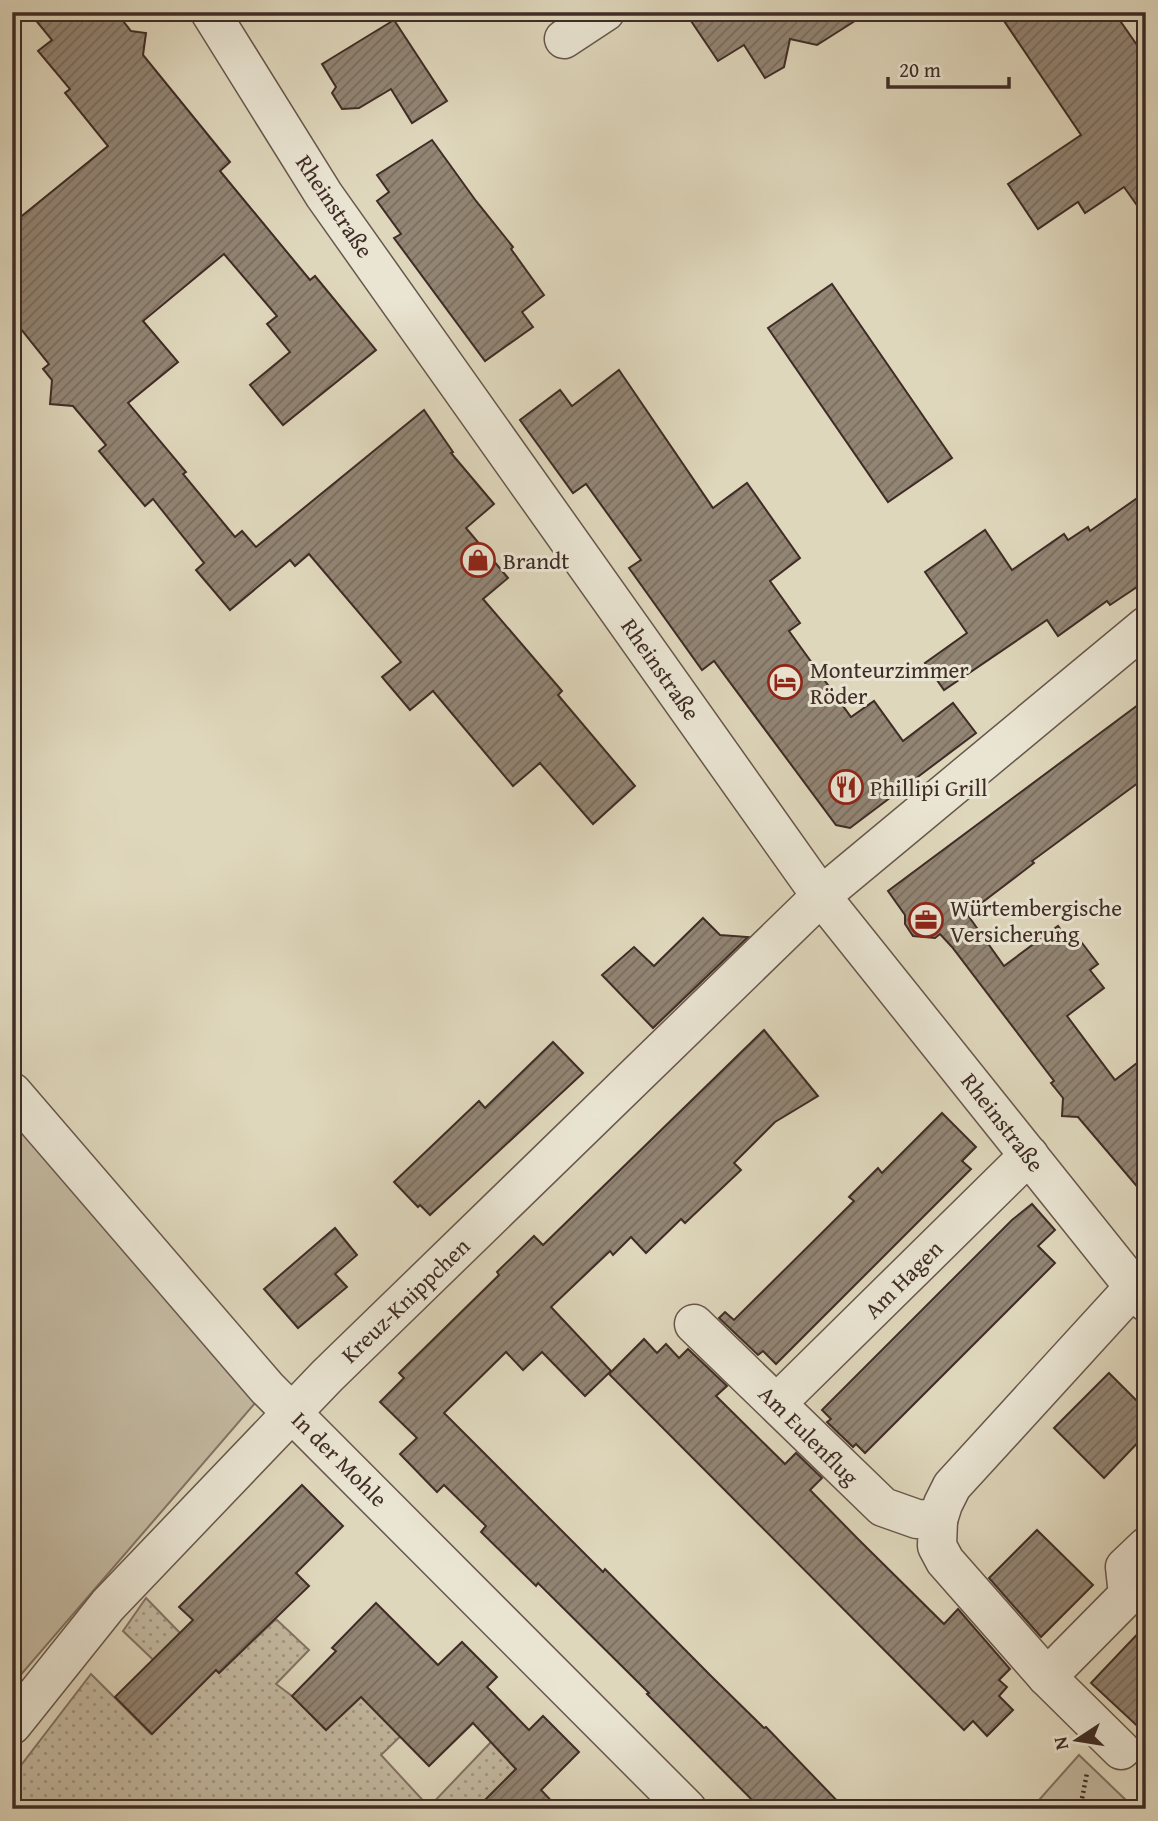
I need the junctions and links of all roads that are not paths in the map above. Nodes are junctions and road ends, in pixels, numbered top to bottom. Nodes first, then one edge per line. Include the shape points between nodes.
1 (210, 12) edge
2 (605, 12) edge
3 (564, 39) dead end
4 (1146, 626) edge
5 (821, 896) junction
6 (12, 1092) edge
7 (1029, 1155) junction
8 (1140, 1295) edge
9 (694, 1324) dead end
10 (777, 1403) junction
11 (293, 1412) junction
12 (938, 1520) junction
13 (1146, 1546) edge
14 (1047, 1677) junction
15 (12, 1725) edge
16 (1121, 1750) dead end
17 (687, 1809) edge

1 - 5 street, Rheinstraße via 324,195
2 - 3 street
4 - 5 street, Kreuz-Knippchen
5 - 7 street, Rheinstraße
5 - 11 street, Kreuz-Knippchen
6 - 11 street, In der Mohle via 267,1388
7 - 8 street, Rheinstraße
7 - 10 street, Am Hagen
8 - 12 street via 952,1486
9 - 10 street, Am Eulenflug
10 - 12 street, Am Eulenflug via 883,1507 917,1519
11 - 15 street, Kreuz-Knippchen via 108,1605
11 - 17 street, In der Mohle
12 - 14 street via 937,1546 944,1560
13 - 14 street via 1125,1567 1128,1595
14 - 16 street

